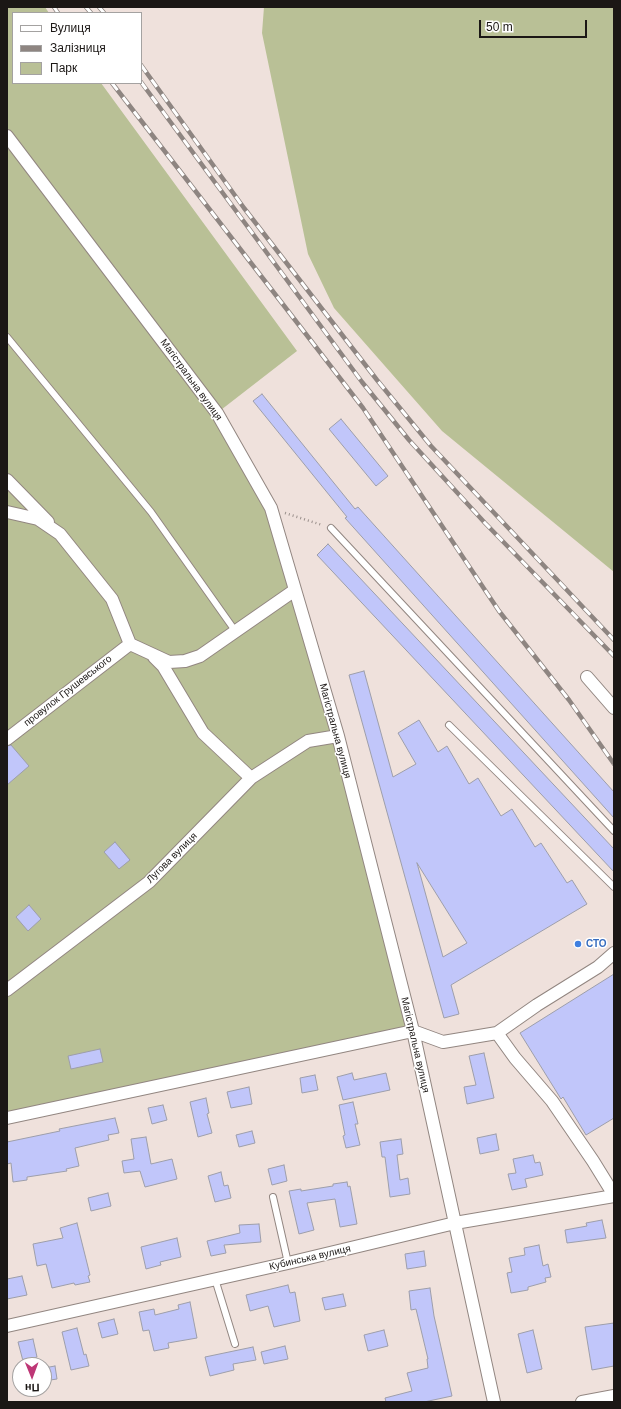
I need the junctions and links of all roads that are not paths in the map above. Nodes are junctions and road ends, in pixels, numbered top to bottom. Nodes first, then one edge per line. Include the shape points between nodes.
1 (7, 136) edge
2 (7, 337) edge
3 (7, 480) edge
4 (7, 512) edge
5 (332, 528) road end
6 (60, 534) junction
7 (295, 590) junction
8 (236, 632) junction
9 (130, 644) junction
10 (151, 654) junction
11 (587, 677) dead end
12 (614, 708) edge
13 (449, 725) dead end
14 (338, 736) junction
15 (7, 739) edge
16 (251, 778) junction
17 (614, 831) edge
18 (614, 887) edge
19 (614, 953) edge
20 (7, 990) edge
21 (413, 1031) junction
22 (497, 1033) junction
23 (7, 1118) edge
24 (614, 1196) edge
25 (273, 1197) dead end
26 (455, 1223) junction
27 (288, 1263) junction
28 (214, 1279) junction
29 (7, 1326) edge
30 (235, 1344) dead end
31 (614, 1396) edge
32 (494, 1402) edge
33 (582, 1402) edge

1 - 7 street, Магістральна вулиця via 217,413 271,508
2 - 8 lane via 151,512
3 - 6 street
4 - 6 street via 38,519
5 - 17 lane
6 - 9 street via 112,599
7 - 8 street
7 - 14 street, Магістральна вулиця
8 - 10 street via 200,656 185,660 170,662
9 - 10 street
9 - 15 street, провулок Грушевського
10 - 16 street via 163,666 203,733
11 - 12 street
13 - 18 lane
14 - 16 street, Лугова вулиця via 308,741
14 - 21 street, Магістральна вулиця
16 - 20 street, Лугова вулиця via 149,882
19 - 22 street via 598,967
21 - 22 street via 443,1042
21 - 23 street
21 - 26 street, Магістральна вулиця
22 - 24 street via 552,1101 593,1160
24 - 26 street, Кубинська вулиця
25 - 27 lane
26 - 27 street, Кубинська вулиця
26 - 32 street, Магістральна вулиця
27 - 28 street, Кубинська вулиця
28 - 29 street, Кубинська вулиця
28 - 30 lane
31 - 33 street

